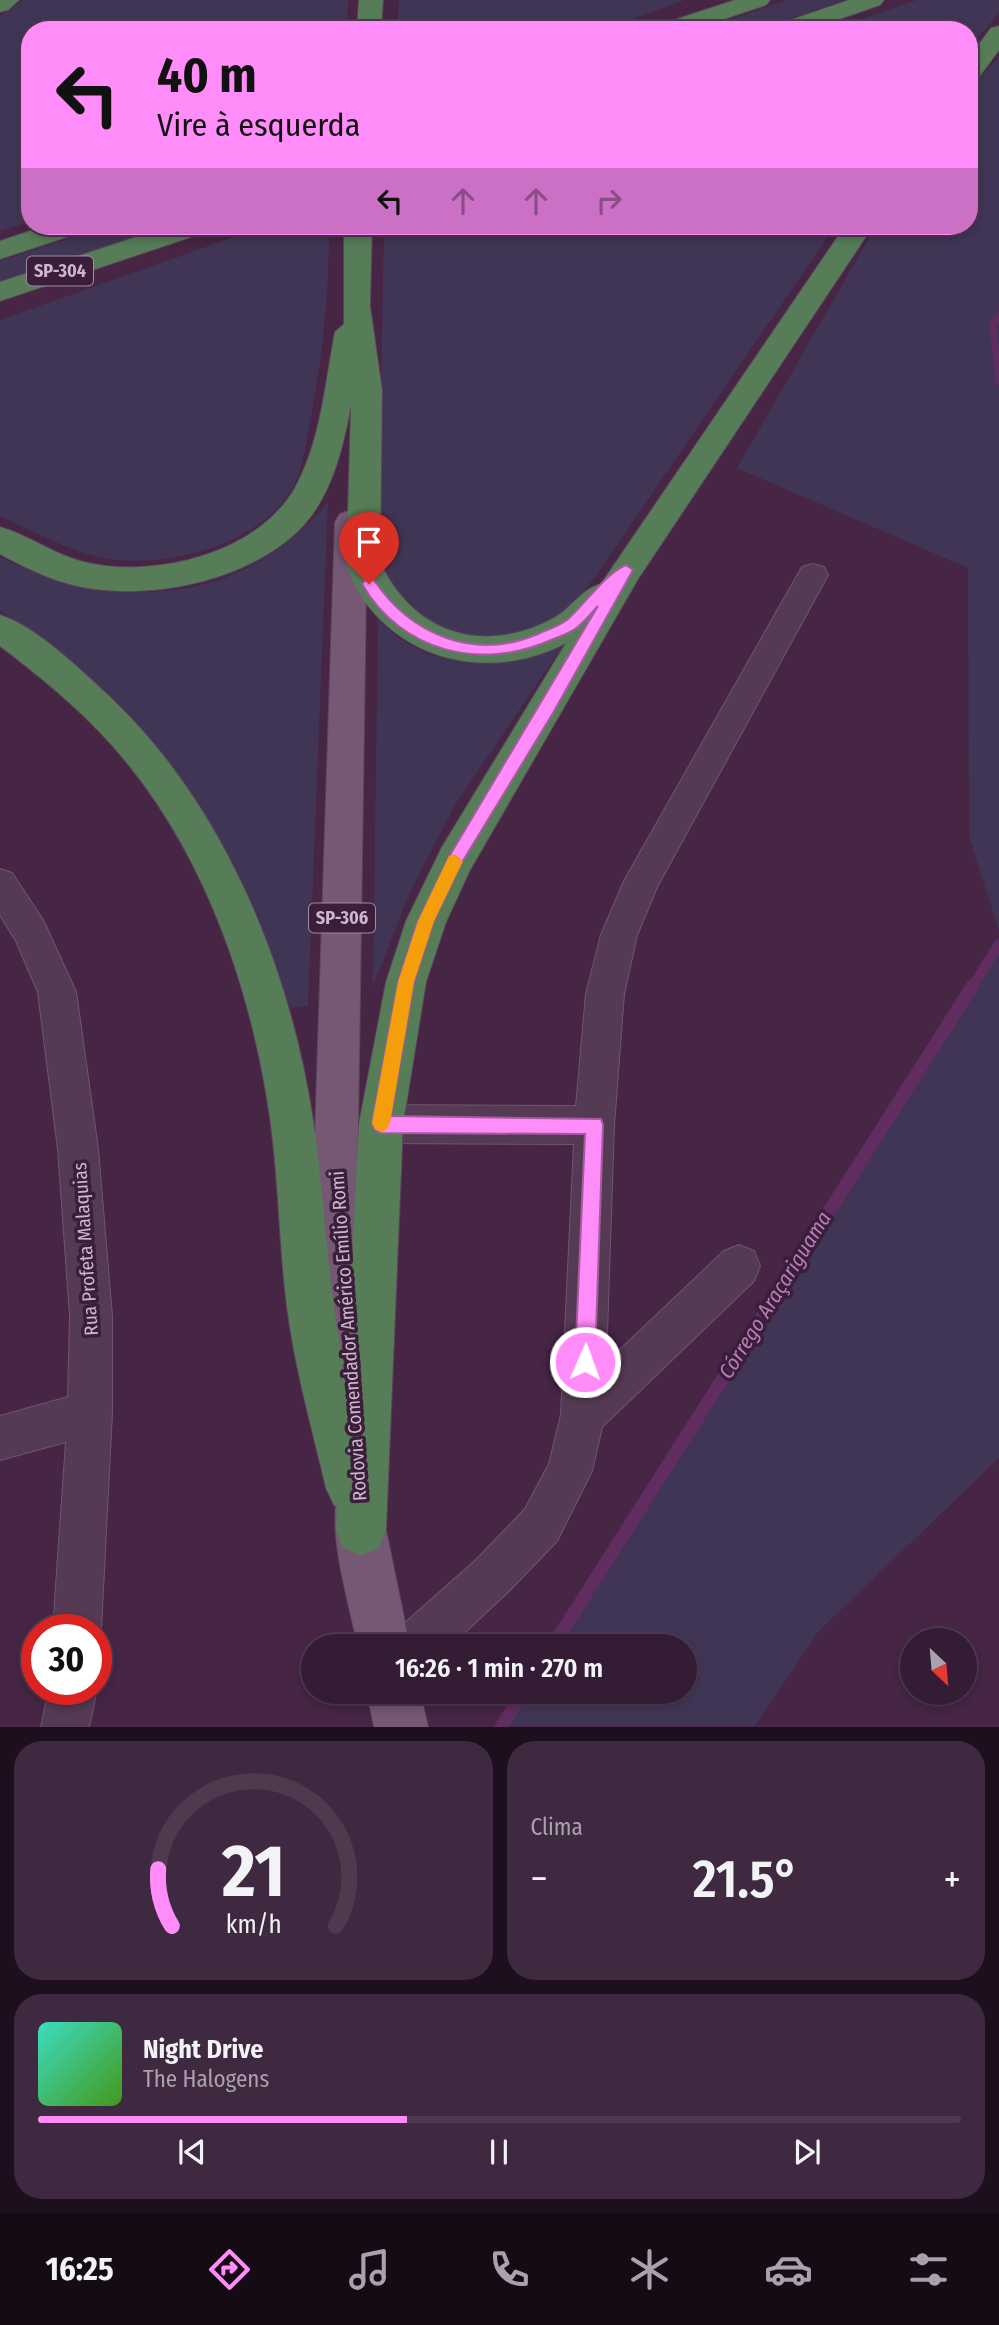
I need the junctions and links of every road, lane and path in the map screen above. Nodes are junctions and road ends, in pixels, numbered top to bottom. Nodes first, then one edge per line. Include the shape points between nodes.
1 (7, 0) edge
2 (705, 0) edge
3 (758, 0) edge
4 (872, 0) edge
5 (371, 1) edge
6 (0, 5) edge
7 (370, 21) edge
8 (669, 21) edge
9 (682, 21) edge
10 (810, 21) edge
11 (999, 33) edge
12 (978, 61) edge
13 (45, 235) edge
14 (169, 235) edge
15 (358, 235) edge
16 (853, 235) edge
17 (0, 250) edge
18 (121, 251) junction
19 (0, 292) edge
20 (0, 302) edge
21 (356, 306) junction
22 (0, 539) edge
23 (626, 570) junction
24 (813, 575) dead end
25 (0, 628) edge
26 (0, 884) edge
27 (381, 1124) junction
28 (594, 1125) junction
29 (739, 1266) dead end
30 (90, 1413) junction
31 (583, 1415) junction
32 (0, 1438) edge
33 (361, 1530) junction
34 (78, 1614) edge
35 (381, 1634) edge
36 (428, 1634) edge
37 (390, 1704) edge
38 (394, 1704) edge
39 (70, 1705) edge
40 (65, 1727) edge
41 (389, 1727) edge
42 (401, 1727) edge

1 - 6 highway
2 - 8 highway
3 - 9 highway
4 - 10 highway
5 - 7 highway
11 - 12 highway
13 - 17 highway, SP-304
14 - 18 highway, SP-304
15 - 21 highway, Rodovia Comendador Américo Emílio Romi / SP-306
16 - 23 highway
18 - 19 highway, SP-304
18 - 20 highway
21 - 22 highway via 318,473 307,497 280,528 256,544 207,566 138,580 63,569
21 - 23 highway via 367,390 363,562 369,584 386,609 426,638 498,651 523,646 569,626
21 - 33 main road, Rodovia Comendador Américo Emílio Romi / SP-306 via 335,1196
23 - 27 highway via 456,859 426,921 406,982
24 - 28 street via 642,881 619,935 605,994
25 - 33 highway via 63,673 142,754 187,824 233,910 266,998 288,1093 315,1339
26 - 30 street, Rua Profeta Malaquias via 30,931 57,992 78,1149 89,1288
27 - 28 street
27 - 33 highway
28 - 31 street
29 - 31 street
30 - 32 street
30 - 34 street, Rua Profeta Malaquias
31 - 36 street via 570,1471 541,1525
33 - 35 main road, Rodovia Comendador Américo Emílio Romi
37 - 41 main road
38 - 42 main road
39 - 40 street

